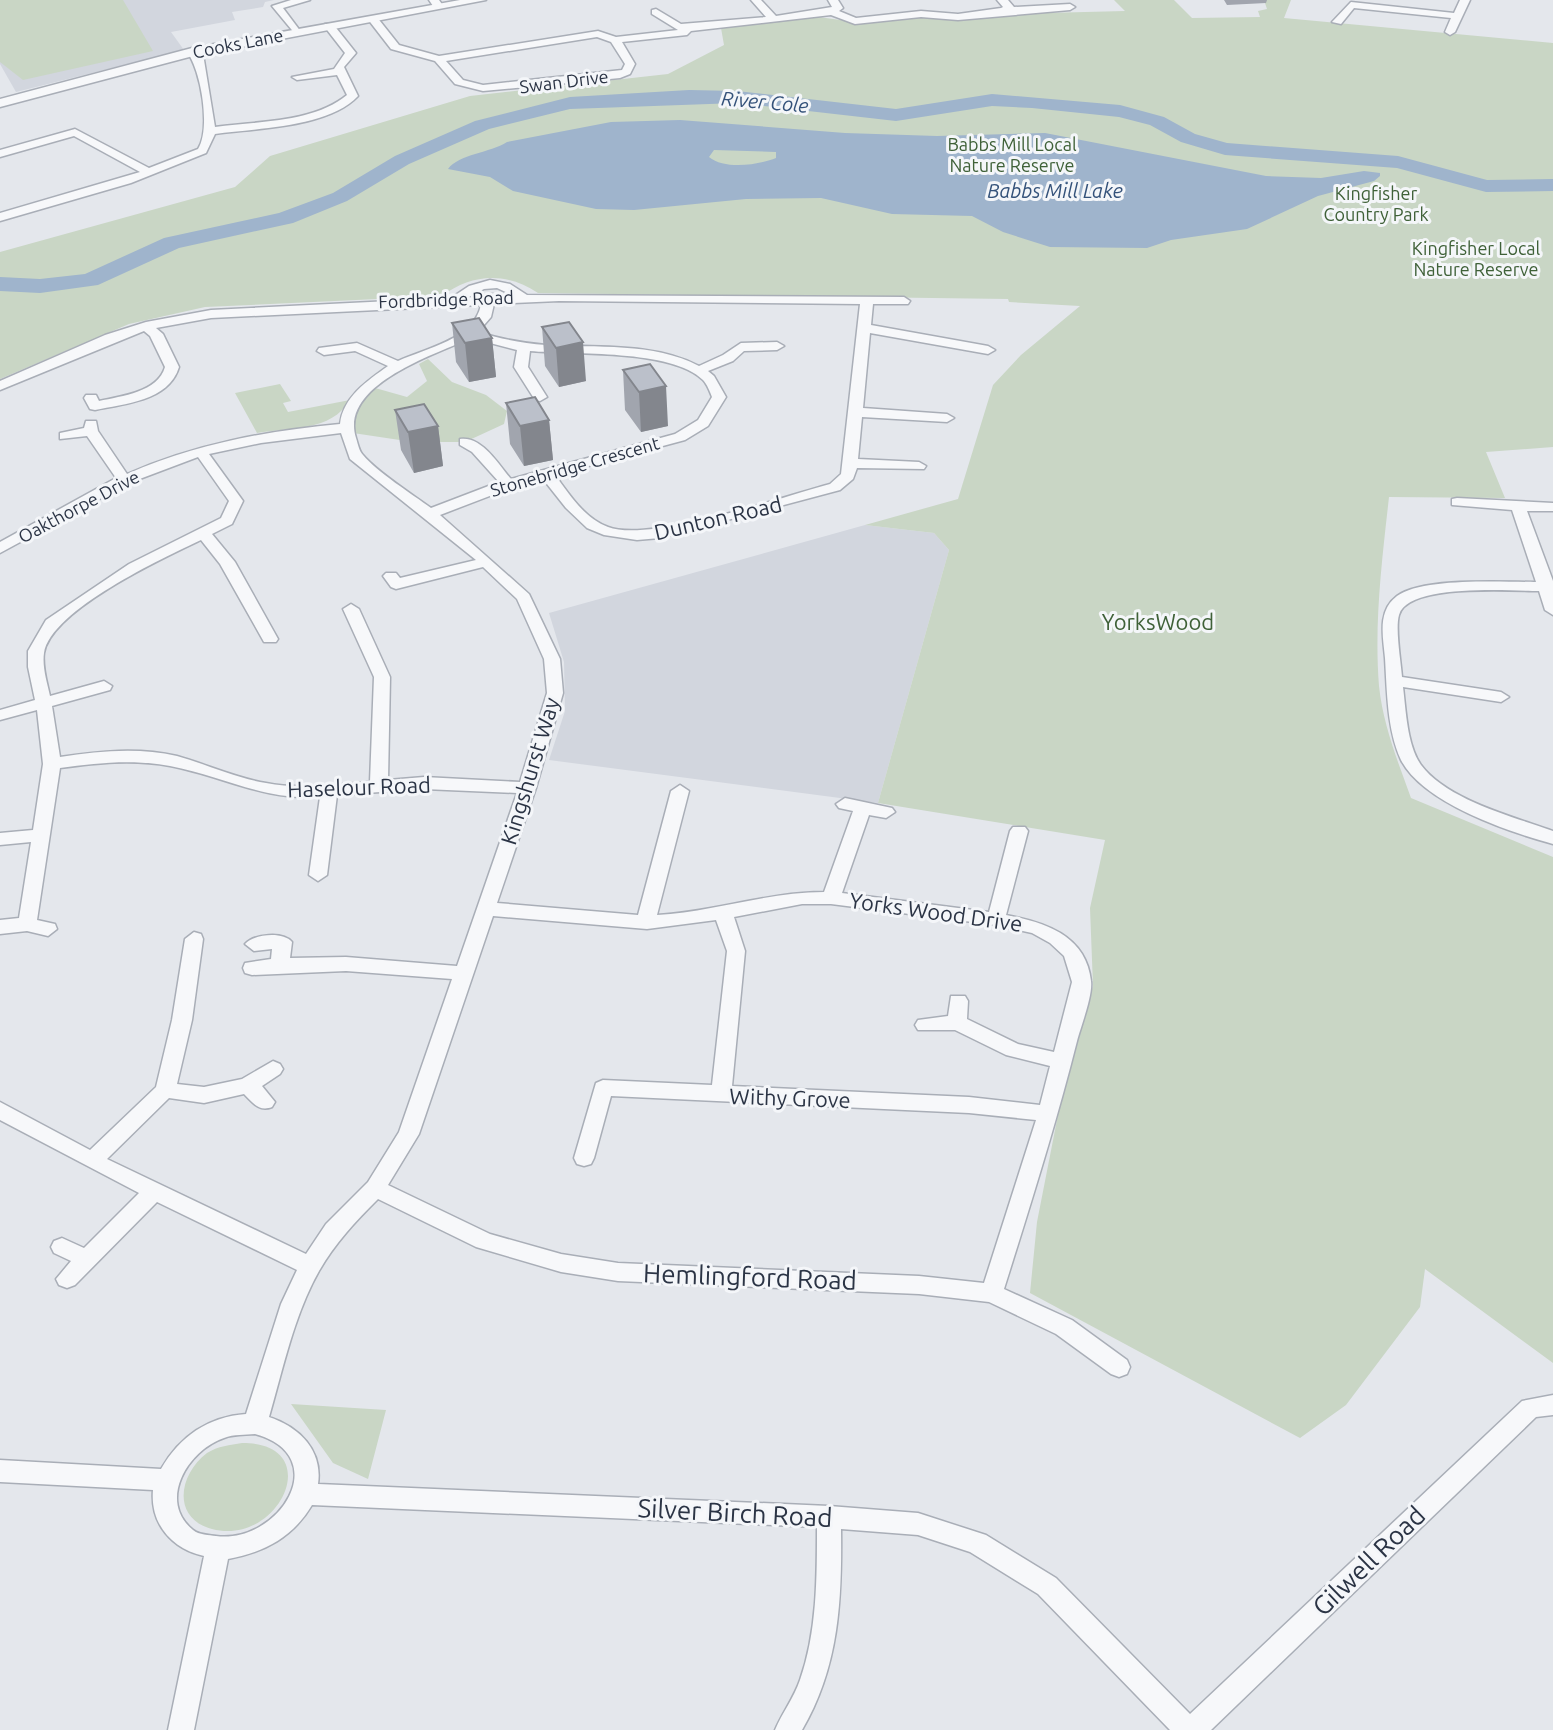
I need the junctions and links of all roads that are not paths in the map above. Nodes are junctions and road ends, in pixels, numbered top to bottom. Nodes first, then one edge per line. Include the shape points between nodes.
1 (305, 0) edge
2 (480, 0) edge
3 (833, 0) edge
4 (1465, 0) edge
5 (752, 1) edge
6 (1352, 2) edge
7 (436, 3) edge
8 (1003, 6) edge
9 (1070, 7) dead end
10 (832, 12) junction
11 (665, 14) dead end
12 (1457, 16) junction
13 (772, 17) junction
14 (372, 18) junction
15 (1337, 22) dead end
16 (329, 26) junction
17 (296, 32) junction
18 (698, 32) dead end
19 (1450, 32) dead end
20 (615, 40) junction
21 (192, 52) junction
22 (439, 59) junction
23 (340, 71) junction
24 (297, 77) dead end
25 (0, 103) edge
26 (211, 131) junction
27 (0, 154) edge
28 (150, 173) junction
29 (0, 217) edge
30 (522, 297) junction
31 (489, 298) junction
32 (457, 299) junction
33 (867, 300) junction
34 (904, 301) dead end
35 (146, 326) junction
36 (865, 328) junction
37 (985, 333) dead end
38 (470, 334) junction
39 (969, 345) junction
40 (777, 346) dead end
41 (524, 347) junction
42 (988, 350) dead end
43 (324, 351) dead end
44 (398, 366) junction
45 (702, 369) junction
46 (0, 386) edge
47 (540, 397) dead end
48 (91, 398) dead end
49 (856, 412) junction
50 (947, 418) dead end
51 (346, 428) junction
52 (65, 436) dead end
53 (465, 442) dead end
54 (201, 452) junction
55 (851, 463) junction
56 (919, 466) dead end
57 (547, 474) junction
58 (124, 480) junction
59 (508, 484) junction
60 (1457, 502) dead end
61 (1518, 506) junction
62 (1553, 507) edge
63 (430, 514) junction
64 (204, 534) junction
65 (0, 548) edge
66 (487, 562) junction
67 (391, 576) dead end
68 (1548, 586) edge
69 (351, 609) dead end
70 (1553, 610) edge
71 (270, 639) dead end
72 (1396, 681) junction
73 (104, 686) dead end
74 (1501, 697) dead end
75 (45, 704) junction
76 (0, 715) edge
77 (52, 764) junction
78 (379, 785) junction
79 (527, 788) junction
80 (680, 791) dead end
81 (329, 792) junction
82 (886, 812) dead end
83 (1019, 831) dead end
84 (39, 835) junction
85 (1553, 838) edge
86 (0, 839) edge
87 (318, 875) dead end
88 (831, 898) junction
89 (487, 909) junction
90 (723, 912) junction
91 (996, 919) junction
92 (647, 922) junction
93 (27, 924) junction
94 (0, 927) edge
95 (48, 929) dead end
96 (194, 939) dead end
97 (254, 944) dead end
98 (279, 965) junction
99 (252, 968) dead end
100 (465, 973) junction
101 (958, 1001) dead end
102 (957, 1023) junction
103 (925, 1025) dead end
104 (1062, 1061) junction
105 (273, 1069) dead end
106 (248, 1085) junction
107 (165, 1090) junction
108 (721, 1095) junction
109 (265, 1102) dead end
110 (0, 1110) edge
111 (1048, 1114) junction
112 (584, 1158) dead end
113 (92, 1161) junction
114 (375, 1188) junction
115 (155, 1191) junction
116 (62, 1247) dead end
117 (87, 1259) junction
118 (310, 1266) junction
119 (67, 1279) dead end
120 (992, 1293) junction
121 (1119, 1367) dead end
122 (1553, 1405) edge
123 (255, 1424) junction
124 (0, 1471) edge
125 (167, 1480) junction
126 (305, 1494) junction
127 (829, 1517) junction
128 (218, 1550) junction
129 (181, 1730) edge
130 (788, 1730) edge
131 (1190, 1730) edge

1 - 17 street via 277,6
2 - 7 street, Cooks Lane
3 - 10 street via 838,8
4 - 12 street
5 - 13 street
6 - 12 street
6 - 15 street
7 - 14 street, Cooks Lane
8 - 9 street
8 - 10 street via 958,17 936,12 855,21
10 - 13 street
11 - 13 street via 683,28 734,26
12 - 19 street
14 - 16 street, Cooks Lane
14 - 22 street, Swan Drive via 395,47
16 - 17 street, Cooks Lane
16 - 23 street via 351,53
17 - 21 street, Cooks Lane
18 - 20 street
20 - 22 street, Swan Drive via 591,34
20 - 22 street, Swan Drive via 632,73 492,89 464,85
21 - 25 street, Cooks Lane
21 - 26 street via 199,60
23 - 24 street
23 - 26 street via 353,96 340,107
26 - 28 street via 202,151
27 - 28 street via 75,132
28 - 29 street
30 - 31 street, Fordbridge Road
30 - 32 street via 500,284 482,284
30 - 33 street, Fordbridge Road
31 - 32 street, Fordbridge Road
31 - 38 street via 485,317
32 - 35 street, Fordbridge Road via 266,309
33 - 34 street, Fordbridge Road
33 - 36 street
35 - 46 street, Fordbridge Road
35 - 48 street via 156,334 172,367 169,377 142,396 95,406
36 - 39 street
36 - 49 street
37 - 39 street
38 - 41 street
38 - 44 street
39 - 42 street
40 - 45 street via 741,347
41 - 45 street via 643,355
41 - 47 street via 521,367
43 - 44 street via 357,347
44 - 51 street via 356,398
45 - 57 street, Stonebridge Crescent via 717,384 719,397 703,423 644,450
49 - 50 street
49 - 55 street
51 - 54 street, Oakthorpe Drive via 294,432
51 - 63 street, Kingshurst Way via 355,456
52 - 58 street via 91,427
53 - 59 street
54 - 58 street, Oakthorpe Drive
54 - 64 street via 236,501 227,521
55 - 56 street
55 - 57 street, Dunton Road via 848,476 819,494 631,537 582,522
57 - 59 street, Stonebridge Crescent
58 - 65 street, Oakthorpe Drive
59 - 63 street, Stonebridge Crescent
60 - 61 street
61 - 62 street
61 - 68 street
63 - 66 street, Kingshurst Way
64 - 71 street via 227,562
64 - 75 street via 134,567 52,623 36,651
66 - 67 street via 396,584
66 - 79 street, Kingshurst Way via 524,597 555,673 555,693
68 - 70 street
68 - 72 street via 1431,591 1396,604 1390,617
69 - 78 street via 382,677
72 - 74 street
72 - 85 street via 1403,740 1413,767 1433,786
73 - 75 street
75 - 76 street
75 - 77 street
77 - 81 street, Haselour Road via 136,756 173,761 265,789
77 - 84 street
78 - 79 street, Haselour Road
78 - 81 street, Haselour Road
79 - 89 street, Kingshurst Way
80 - 92 street
81 - 87 street
82 - 88 street via 854,806
83 - 91 street
84 - 86 street
84 - 93 street
88 - 90 street, Yorks Wood Drive
88 - 91 street, Yorks Wood Drive
89 - 92 street, Yorks Wood Drive
89 - 100 street, Kingshurst Way
90 - 92 street, Yorks Wood Drive
90 - 108 street via 736,951 736,971
91 - 104 street, Yorks Wood Drive via 1037,927 1072,953 1082,982
93 - 94 street
93 - 95 street
96 - 107 street
97 - 98 street via 283,942
98 - 99 street
98 - 100 street
100 - 114 street, Kingshurst Way via 409,1134
101 - 102 street
102 - 103 street
102 - 104 street via 1013,1050
104 - 111 street, Yorks Wood Drive
105 - 106 street
106 - 107 street via 204,1095
106 - 109 street
107 - 113 street
108 - 111 street, Withy Grove via 969,1105
108 - 112 street, Withy Grove via 603,1088
110 - 113 street
111 - 120 street, Yorks Wood Drive
113 - 115 street
114 - 118 street, Kingshurst Way via 334,1230
114 - 120 street, Hemlingford Road via 484,1241 561,1263 618,1272
115 - 117 street
115 - 118 street
116 - 117 street
117 - 119 street
118 - 123 street, Kingshurst Way via 292,1304
120 - 121 street, Hemlingford Road via 1064,1327
122 - 131 street, Gilwell Road via 1530,1408
123 - 125 street via 219,1429 187,1450
123 - 126 street via 288,1435 306,1460
124 - 125 street
125 - 128 street via 166,1513 185,1539
126 - 127 street, Silver Birch Road
126 - 128 street via 293,1517 272,1535 246,1547
127 - 130 street via 828,1623 813,1683
127 - 131 street, Silver Birch Road via 918,1524 977,1543 1047,1586
128 - 129 street

